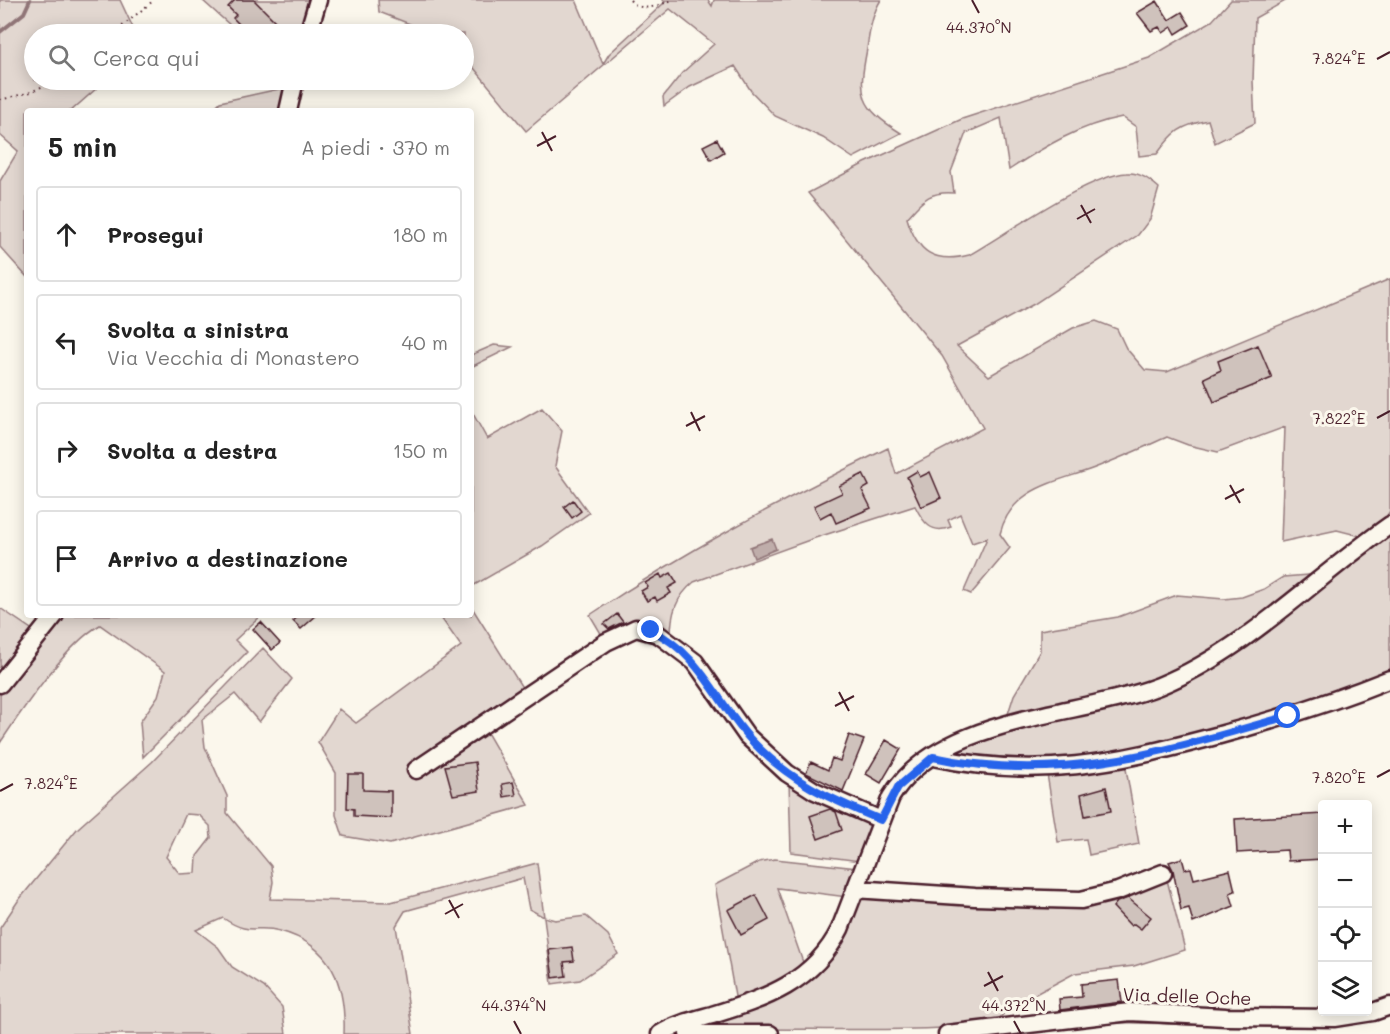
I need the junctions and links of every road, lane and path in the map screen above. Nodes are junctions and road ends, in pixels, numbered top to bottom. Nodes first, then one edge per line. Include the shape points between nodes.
1 (154, 0) edge
2 (318, 0) edge
3 (630, 0) edge
4 (673, 0) edge
5 (125, 24) edge
6 (311, 24) edge
7 (36, 90) edge
8 (293, 90) edge
9 (0, 100) edge
10 (289, 108) edge
11 (1390, 525) edge
12 (53, 618) edge
13 (1390, 679) edge
14 (0, 684) edge
15 (933, 757) junction
16 (416, 770) dead end
17 (881, 820) junction
18 (1163, 873) dead end
19 (855, 889) junction
20 (1390, 1006) edge
21 (660, 1034) edge
22 (688, 1034) edge
23 (770, 1034) edge
24 (947, 1034) edge

1 - 5 path
2 - 6 street
3 - 4 path via 646,9
7 - 9 path
8 - 10 street
11 - 15 street via 1272,619 1176,678 1147,690 997,726
12 - 14 street
13 - 15 street via 1296,714 1103,762 1054,769 1003,768
15 - 17 street via 898,787
16 - 17 street via 589,653 626,631 643,628 692,659 747,736 794,779
17 - 19 street
18 - 19 street via 1118,891 1081,900
19 - 21 street via 836,938 809,972 769,996 682,1023
20 - 24 street, Via delle Oche via 1335,1018 1131,1012
22 - 23 street

